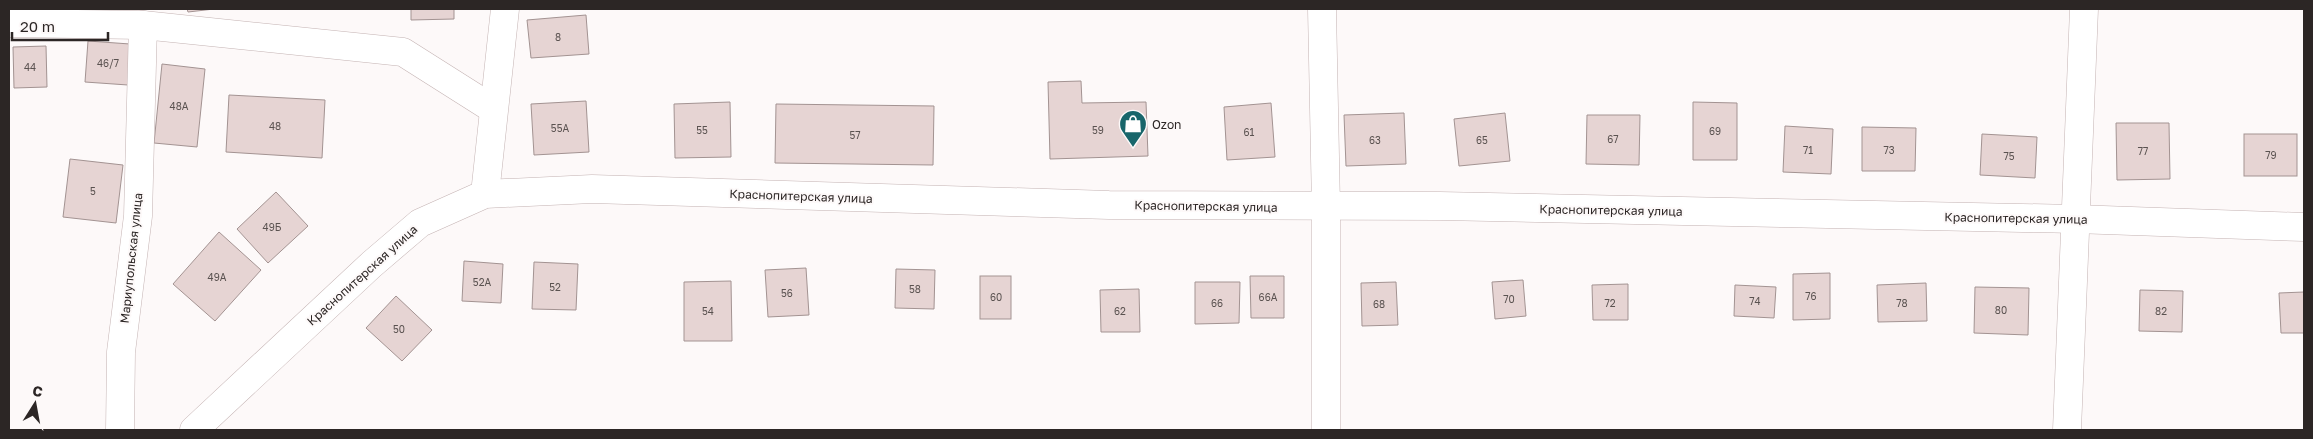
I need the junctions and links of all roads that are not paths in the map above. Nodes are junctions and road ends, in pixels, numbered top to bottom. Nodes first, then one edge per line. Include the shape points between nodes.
1 (505, 9) edge
2 (1322, 9) edge
3 (2084, 9) edge
4 (9, 22) edge
5 (143, 25) junction
6 (492, 109) junction
7 (485, 194) junction
8 (1326, 207) junction
9 (2075, 219) junction
10 (2304, 227) edge
11 (120, 430) edge
12 (194, 430) edge
13 (1326, 430) edge
14 (2068, 430) edge

1 - 6 main road
2 - 8 main road
3 - 9 main road
4 - 5 main road
5 - 6 main road via 403,52
5 - 11 main road, Мариупольская улица via 138,216 121,352
6 - 7 main road
7 - 8 main road, Краснопитерская улица via 592,190 1109,205
7 - 12 main road, Краснопитерская улица via 420,223
8 - 9 main road, Краснопитерская улица via 1450,206
8 - 13 main road
9 - 10 main road, Краснопитерская улица
9 - 14 main road

